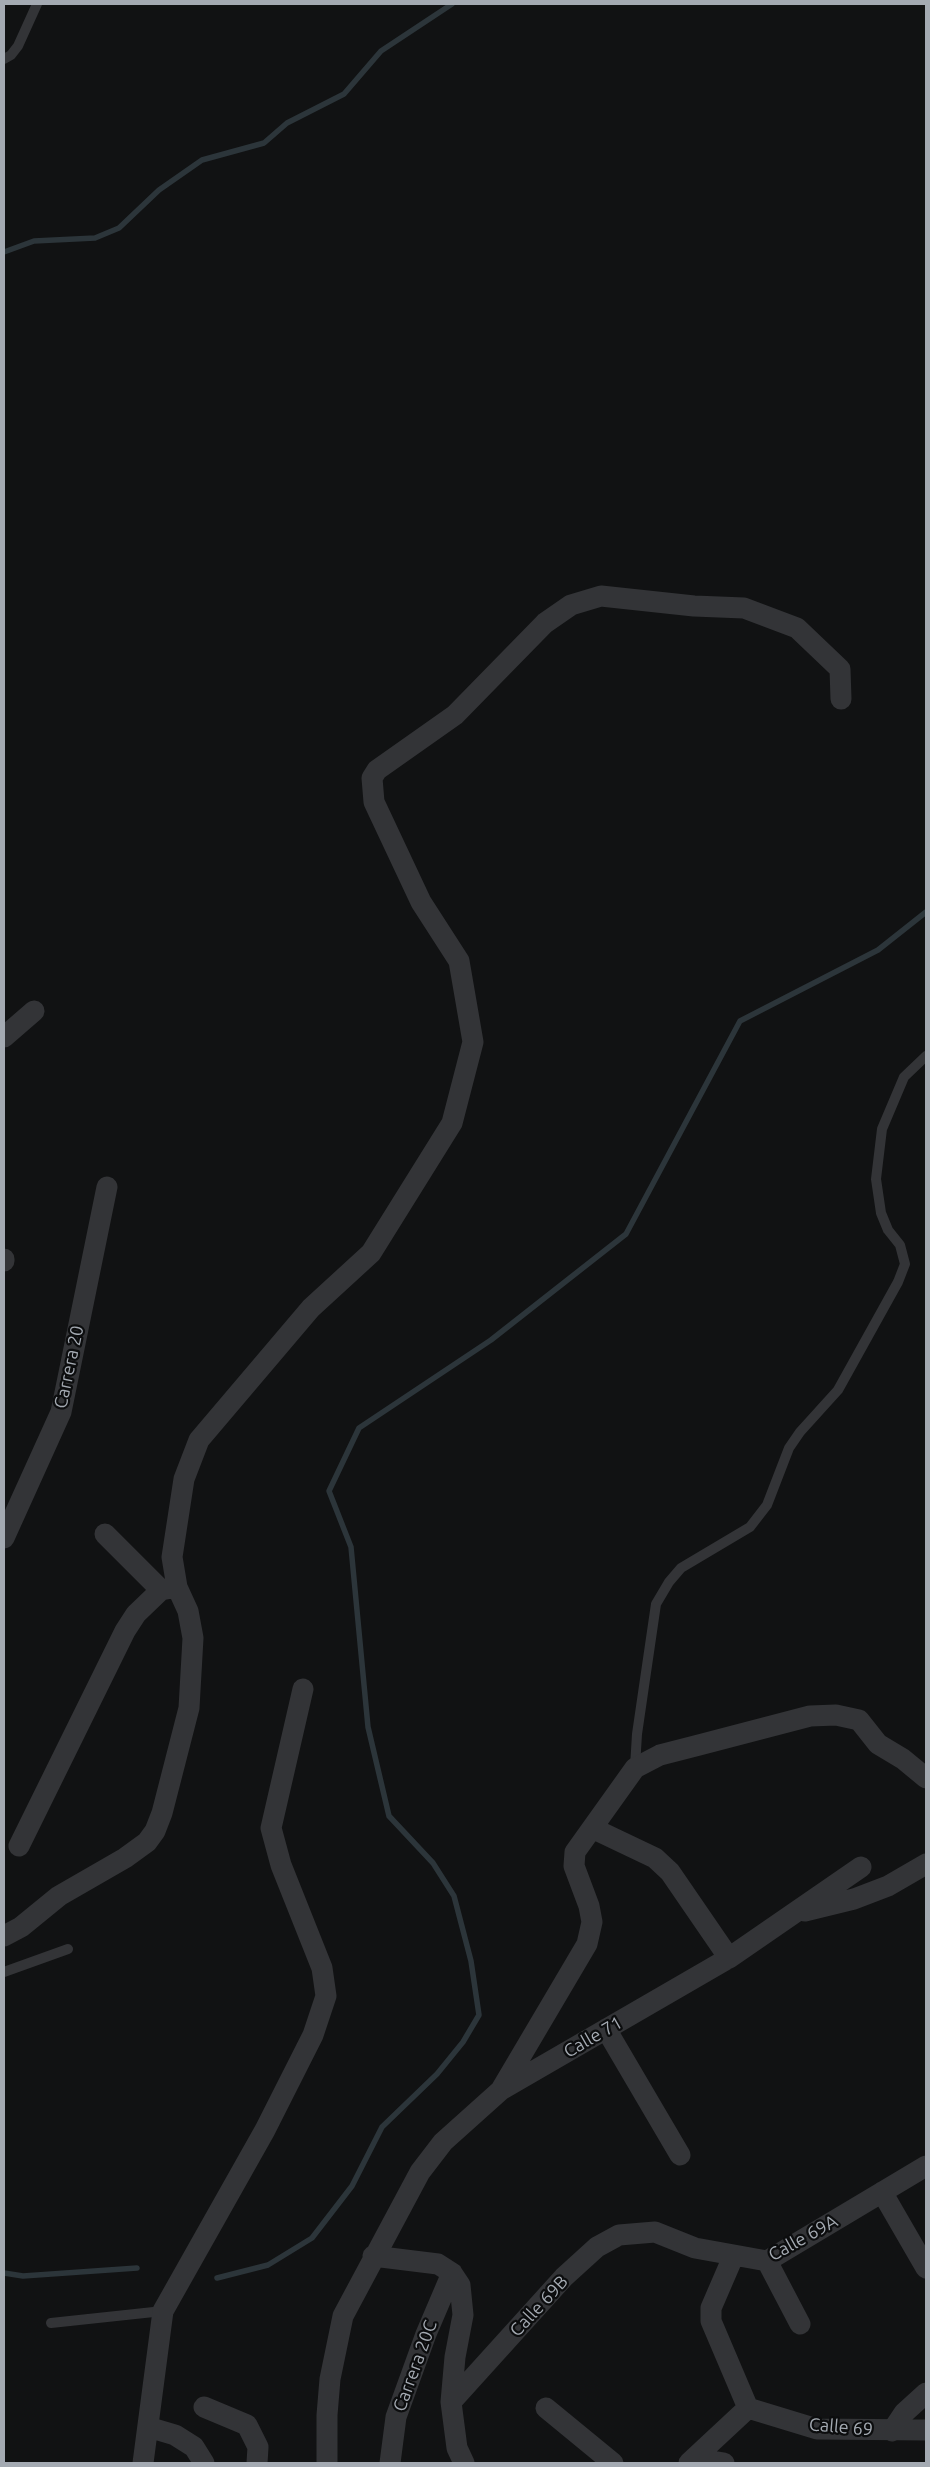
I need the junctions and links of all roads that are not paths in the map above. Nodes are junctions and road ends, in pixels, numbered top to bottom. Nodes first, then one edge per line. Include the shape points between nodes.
1 (37, 4) edge
2 (4, 59) edge
3 (841, 699) dead end
4 (34, 1011) dead end
5 (4, 1036) edge
6 (926, 1056) edge
7 (107, 1187) dead end
8 (104, 1534) dead end
9 (4, 1538) edge
10 (169, 1588) junction
11 (303, 1689) dead end
12 (635, 1768) junction
13 (926, 1778) edge
14 (592, 1828) junction
15 (19, 1846) dead end
16 (926, 1864) edge
17 (861, 1867) dead end
18 (793, 1914) junction
19 (4, 1936) edge
20 (68, 1949) dead end
21 (729, 1958) junction
22 (4, 1972) edge
23 (606, 2029) junction
24 (501, 2090) junction
25 (680, 2155) dead end
26 (926, 2166) edge
27 (882, 2192) junction
28 (641, 2232) joint
29 (373, 2256) junction
30 (733, 2257) junction
31 (767, 2262) junction
32 (926, 2268) edge
33 (452, 2273) junction
34 (163, 2311) junction
35 (52, 2323) dead end
36 (800, 2324) dead end
37 (926, 2393) edge
38 (451, 2402) junction
39 (204, 2407) dead end
40 (546, 2408) dead end
41 (748, 2408) junction
42 (148, 2427) junction
43 (926, 2430) edge
44 (892, 2431) junction
45 (692, 2461) edge
46 (143, 2463) edge
47 (204, 2463) edge
48 (256, 2463) edge
49 (328, 2463) edge
50 (390, 2463) edge
51 (464, 2463) edge
52 (613, 2463) edge
53 (724, 2463) edge

1 - 2 lane via 18,46
3 - 10 street via 840,669 797,628 744,608 601,596 571,605 545,623 455,715 377,770 372,778 374,802 421,902 459,960 473,1042 452,1123 371,1253 310,1308 199,1440 184,1479
4 - 5 street
6 - 12 lane via 904,1077 882,1129 876,1179 881,1213 888,1230 900,1245 905,1264 898,1282 838,1390 789,1448 767,1505 750,1527 681,1568 656,1604
7 - 9 street, Carrera 20 via 61,1412
8 - 10 street
10 - 15 street via 136,1614 125,1631
10 - 19 street via 188,1611 193,1638 189,1708 155,1832 125,1858 59,1896 21,1927
11 - 34 street via 271,1828 281,1865 322,1968 326,1996 313,2035 265,2130
12 - 13 street via 660,1755 810,1716 836,1715 860,1720 878,1744
12 - 14 street
14 - 21 street via 655,1858 670,1872
14 - 24 street via 575,1852 574,1866 592,1922 587,1944
16 - 18 street via 888,1886 854,1899
17 - 18 street, Calle 71
18 - 21 street, Calle 71
20 - 22 lane
21 - 23 street, Calle 71
23 - 24 street, Calle 71
23 - 25 street
24 - 29 street, Calle 71 via 444,2142 420,2172
26 - 27 street, Calle 69A
27 - 31 street, Calle 69A
27 - 32 street
28 - 30 street, Calle 69A via 655,2232 695,2248
28 - 38 street, Calle 69B via 619,2235 597,2247 564,2277
29 - 33 street via 438,2264
29 - 49 street, Calle 71 via 343,2316 330,2379
30 - 31 street, Calle 69A
30 - 41 street via 711,2308 711,2321
31 - 36 street
33 - 38 street via 460,2285 463,2315
33 - 50 street, Carrera 20C via 401,2401 390,2447
34 - 35 lane
34 - 42 street
37 - 44 street via 904,2413
38 - 51 street via 456,2448
39 - 48 street via 248,2425 258,2447
40 - 52 street
41 - 44 street, Calle 69 via 817,2429
41 - 45 street
42 - 46 street
42 - 47 street via 182,2439 194,2447
43 - 44 street, Calle 69
45 - 53 street

